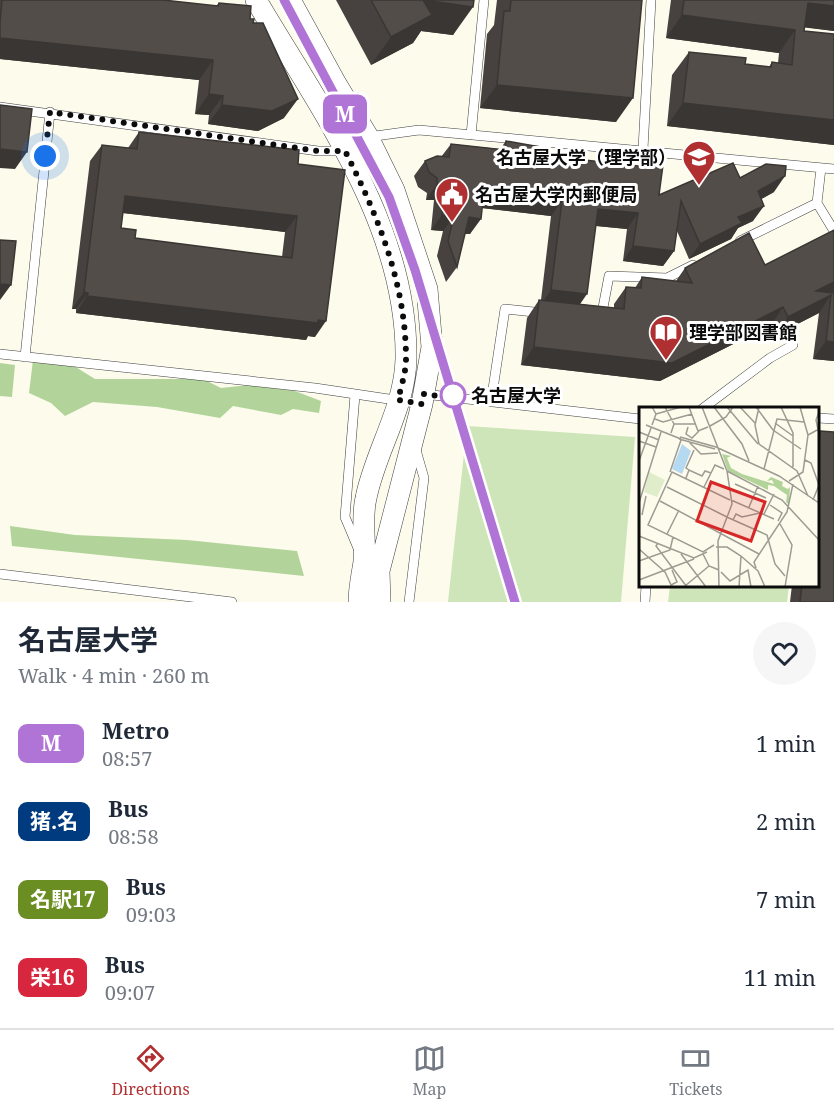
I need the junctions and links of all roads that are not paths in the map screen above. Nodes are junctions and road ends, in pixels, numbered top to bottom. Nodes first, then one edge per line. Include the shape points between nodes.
1 (256, 0) edge
2 (290, 0) edge
3 (484, 0) edge
4 (651, 0) edge
5 (0, 106) edge
6 (50, 112) junction
7 (471, 135) junction
8 (368, 137) junction
9 (643, 149) junction
10 (345, 151) junction
11 (821, 168) junction
12 (834, 168) edge
13 (817, 203) junction
14 (834, 231) edge
15 (733, 245) edge
16 (701, 261) edge
17 (559, 315) edge
18 (591, 318) edge
19 (793, 345) dead end
20 (0, 354) edge
21 (25, 357) junction
22 (355, 395) junction
23 (423, 399) junction
24 (398, 400) junction
25 (491, 402) junction
26 (703, 407) edge
27 (819, 418) edge
28 (639, 419) edge
29 (834, 419) edge
30 (412, 440) junction
31 (364, 563) junction
32 (0, 574) edge
33 (646, 587) edge
34 (232, 602) edge
35 (359, 602) edge
36 (380, 602) edge
37 (409, 602) edge
38 (645, 602) edge

1 - 10 street
2 - 8 street
3 - 7 lane
4 - 9 lane
5 - 6 lane
6 - 10 lane via 318,151
6 - 21 lane
7 - 8 lane via 419,130
7 - 9 lane
8 - 23 street via 394,189 427,289 432,347
9 - 11 lane
10 - 24 street via 389,251 400,297 406,361
11 - 12 lane
11 - 13 lane
13 - 14 lane
13 - 15 lane
16 - 18 lane via 667,278 609,276 601,319
17 - 25 lane via 505,309
19 - 26 lane
20 - 21 lane
21 - 22 lane
22 - 24 lane
22 - 31 lane via 345,517
23 - 24 lane
23 - 25 lane
23 - 30 street
24 - 31 street via 365,499
25 - 28 lane
27 - 29 lane
30 - 36 street via 379,571
30 - 37 lane via 424,478
31 - 35 street
32 - 34 lane
33 - 38 lane

